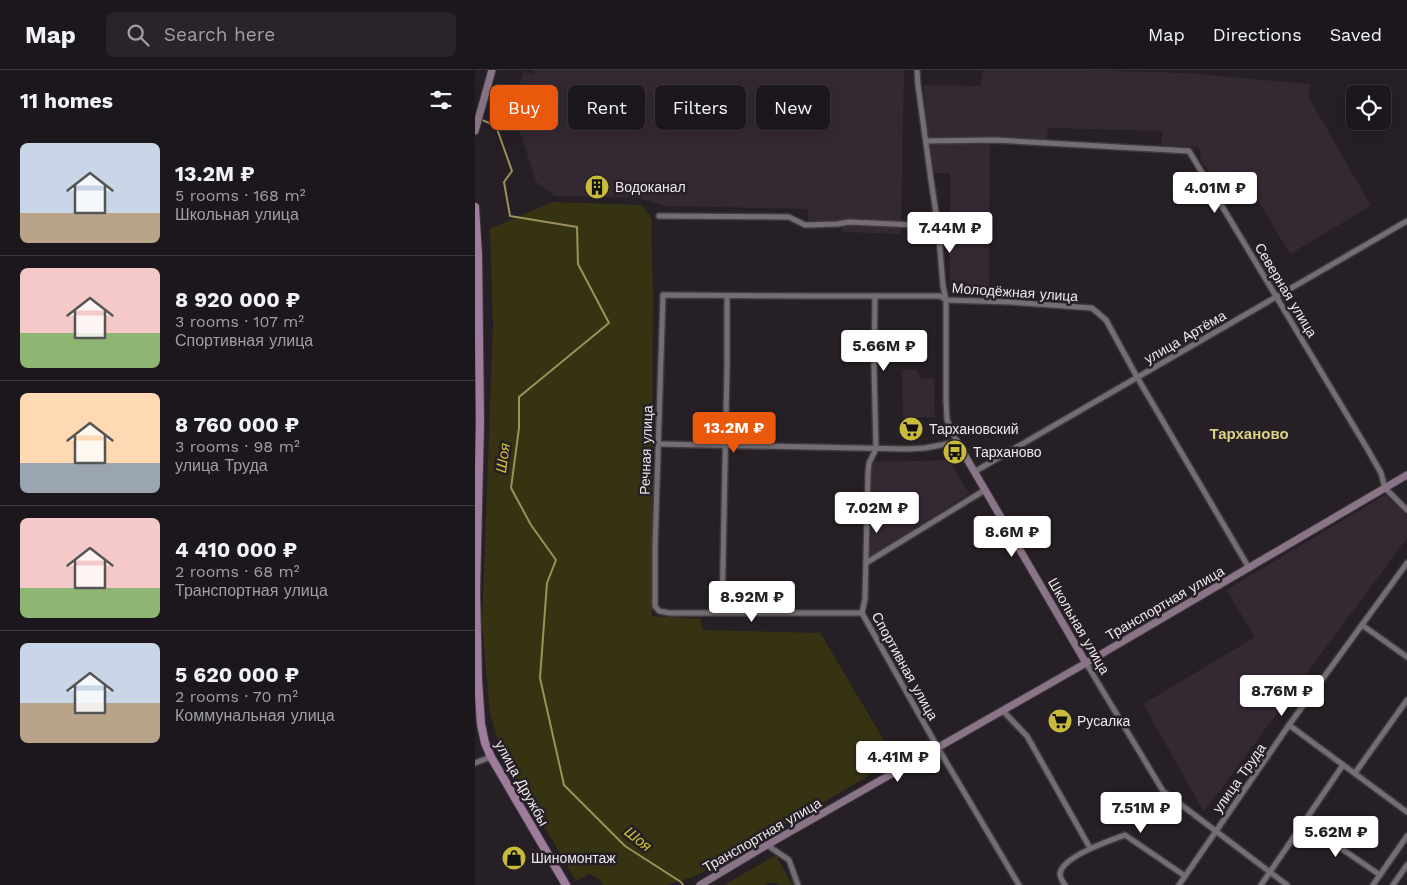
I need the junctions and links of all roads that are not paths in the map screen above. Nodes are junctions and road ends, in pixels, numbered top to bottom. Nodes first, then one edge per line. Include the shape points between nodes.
1 (492, 70) edge
2 (917, 70) edge
3 (476, 127) edge
4 (926, 141) junction
5 (475, 207) edge
6 (659, 216) dead end
7 (1406, 224) edge
8 (938, 226) junction
9 (477, 255) edge
10 (663, 295) joint
11 (727, 296) junction
12 (875, 296) junction
13 (1276, 297) junction
14 (946, 300) junction
15 (1137, 377) junction
16 (477, 423) edge
17 (957, 442) junction
18 (658, 444) junction
19 (725, 445) junction
20 (876, 449) junction
21 (974, 472) junction
22 (1407, 475) edge
23 (1385, 488) junction
24 (985, 490) junction
25 (1407, 510) edge
26 (866, 563) junction
27 (1407, 563) edge
28 (1249, 568) junction
29 (476, 592) edge
30 (655, 606) joint
31 (721, 613) junction
32 (862, 613) junction
33 (1362, 625) junction
34 (1407, 657) edge
35 (1086, 663) junction
36 (1407, 700) edge
37 (1003, 711) junction
38 (1289, 725) junction
39 (938, 748) junction
40 (491, 757) junction
41 (475, 763) edge
42 (1343, 765) junction
43 (1355, 774) junction
44 (1407, 812) edge
45 (1303, 823) junction
46 (1216, 831) junction
47 (1407, 836) edge
48 (767, 845) junction
49 (1090, 848) junction
50 (1407, 865) edge
51 (1270, 872) junction
52 (1380, 875) junction
53 (1185, 876) junction
54 (567, 885) edge
55 (700, 885) edge
56 (797, 885) edge
57 (1019, 885) edge
58 (1065, 885) edge
59 (1179, 885) edge
60 (1261, 885) edge
61 (1287, 885) edge
62 (1373, 885) edge
63 (1393, 885) edge

1 - 3 street
2 - 4 street
4 - 8 street
4 - 13 street, Северная улица via 995,140 1189,151
5 - 9 main road, улица Дружбы
6 - 8 street via 789,217 805,225 849,222
7 - 13 street, улица Артёма
8 - 14 street
9 - 16 main road, улица Дружбы
10 - 11 street, Молодёжная улица
10 - 18 street, Речная улица
11 - 12 street, Молодёжная улица
11 - 19 street
12 - 14 street, Молодёжная улица via 940,296
12 - 20 street
13 - 15 street, улица Артёма
13 - 23 street, Северная улица via 1368,450
14 - 15 street, Молодёжная улица via 1092,308 1107,320
14 - 17 street via 947,420
15 - 21 street, улица Артёма
15 - 28 street, Молодёжная улица
16 - 29 main road, улица Дружбы
17 - 20 street via 925,448
17 - 21 street, Школьная улица
18 - 19 street
18 - 30 street, Речная улица
19 - 20 street
19 - 31 street
20 - 26 street via 868,473
21 - 24 street, Школьная улица
22 - 23 street, Транспортная улица
23 - 25 street, Северная улица
23 - 28 street, Транспортная улица
24 - 26 street
24 - 35 street, Школьная улица
26 - 32 street
27 - 33 street, улица Труда
28 - 35 street, Транспортная улица
29 - 40 main road, улица Дружбы via 478,702 482,734
30 - 31 street, Спортивная улица via 669,614
31 - 32 street, Спортивная улица
32 - 39 street, Спортивная улица
33 - 34 street
33 - 38 street, улица Труда
35 - 37 street, Транспортная улица
35 - 46 street, Школьная улица via 1163,791
36 - 43 street
37 - 39 street, Транспортная улица
37 - 49 street via 1027,736
38 - 42 street
38 - 46 street, улица Труда
39 - 48 street, Транспортная улица
39 - 57 street, Спортивная улица
40 - 41 street
40 - 54 main road, улица Дружбы
42 - 43 street
42 - 45 street
43 - 44 street
45 - 51 street
45 - 52 street
46 - 51 street, Школьная улица
46 - 53 street, улица Труда
47 - 52 street
48 - 55 street, Транспортная улица
48 - 56 street via 789,860
49 - 53 street via 1125,835
49 - 58 street via 1063,866 1060,876
50 - 63 street
51 - 60 street
51 - 61 street, Школьная улица
52 - 62 street
53 - 59 street, улица Труда

